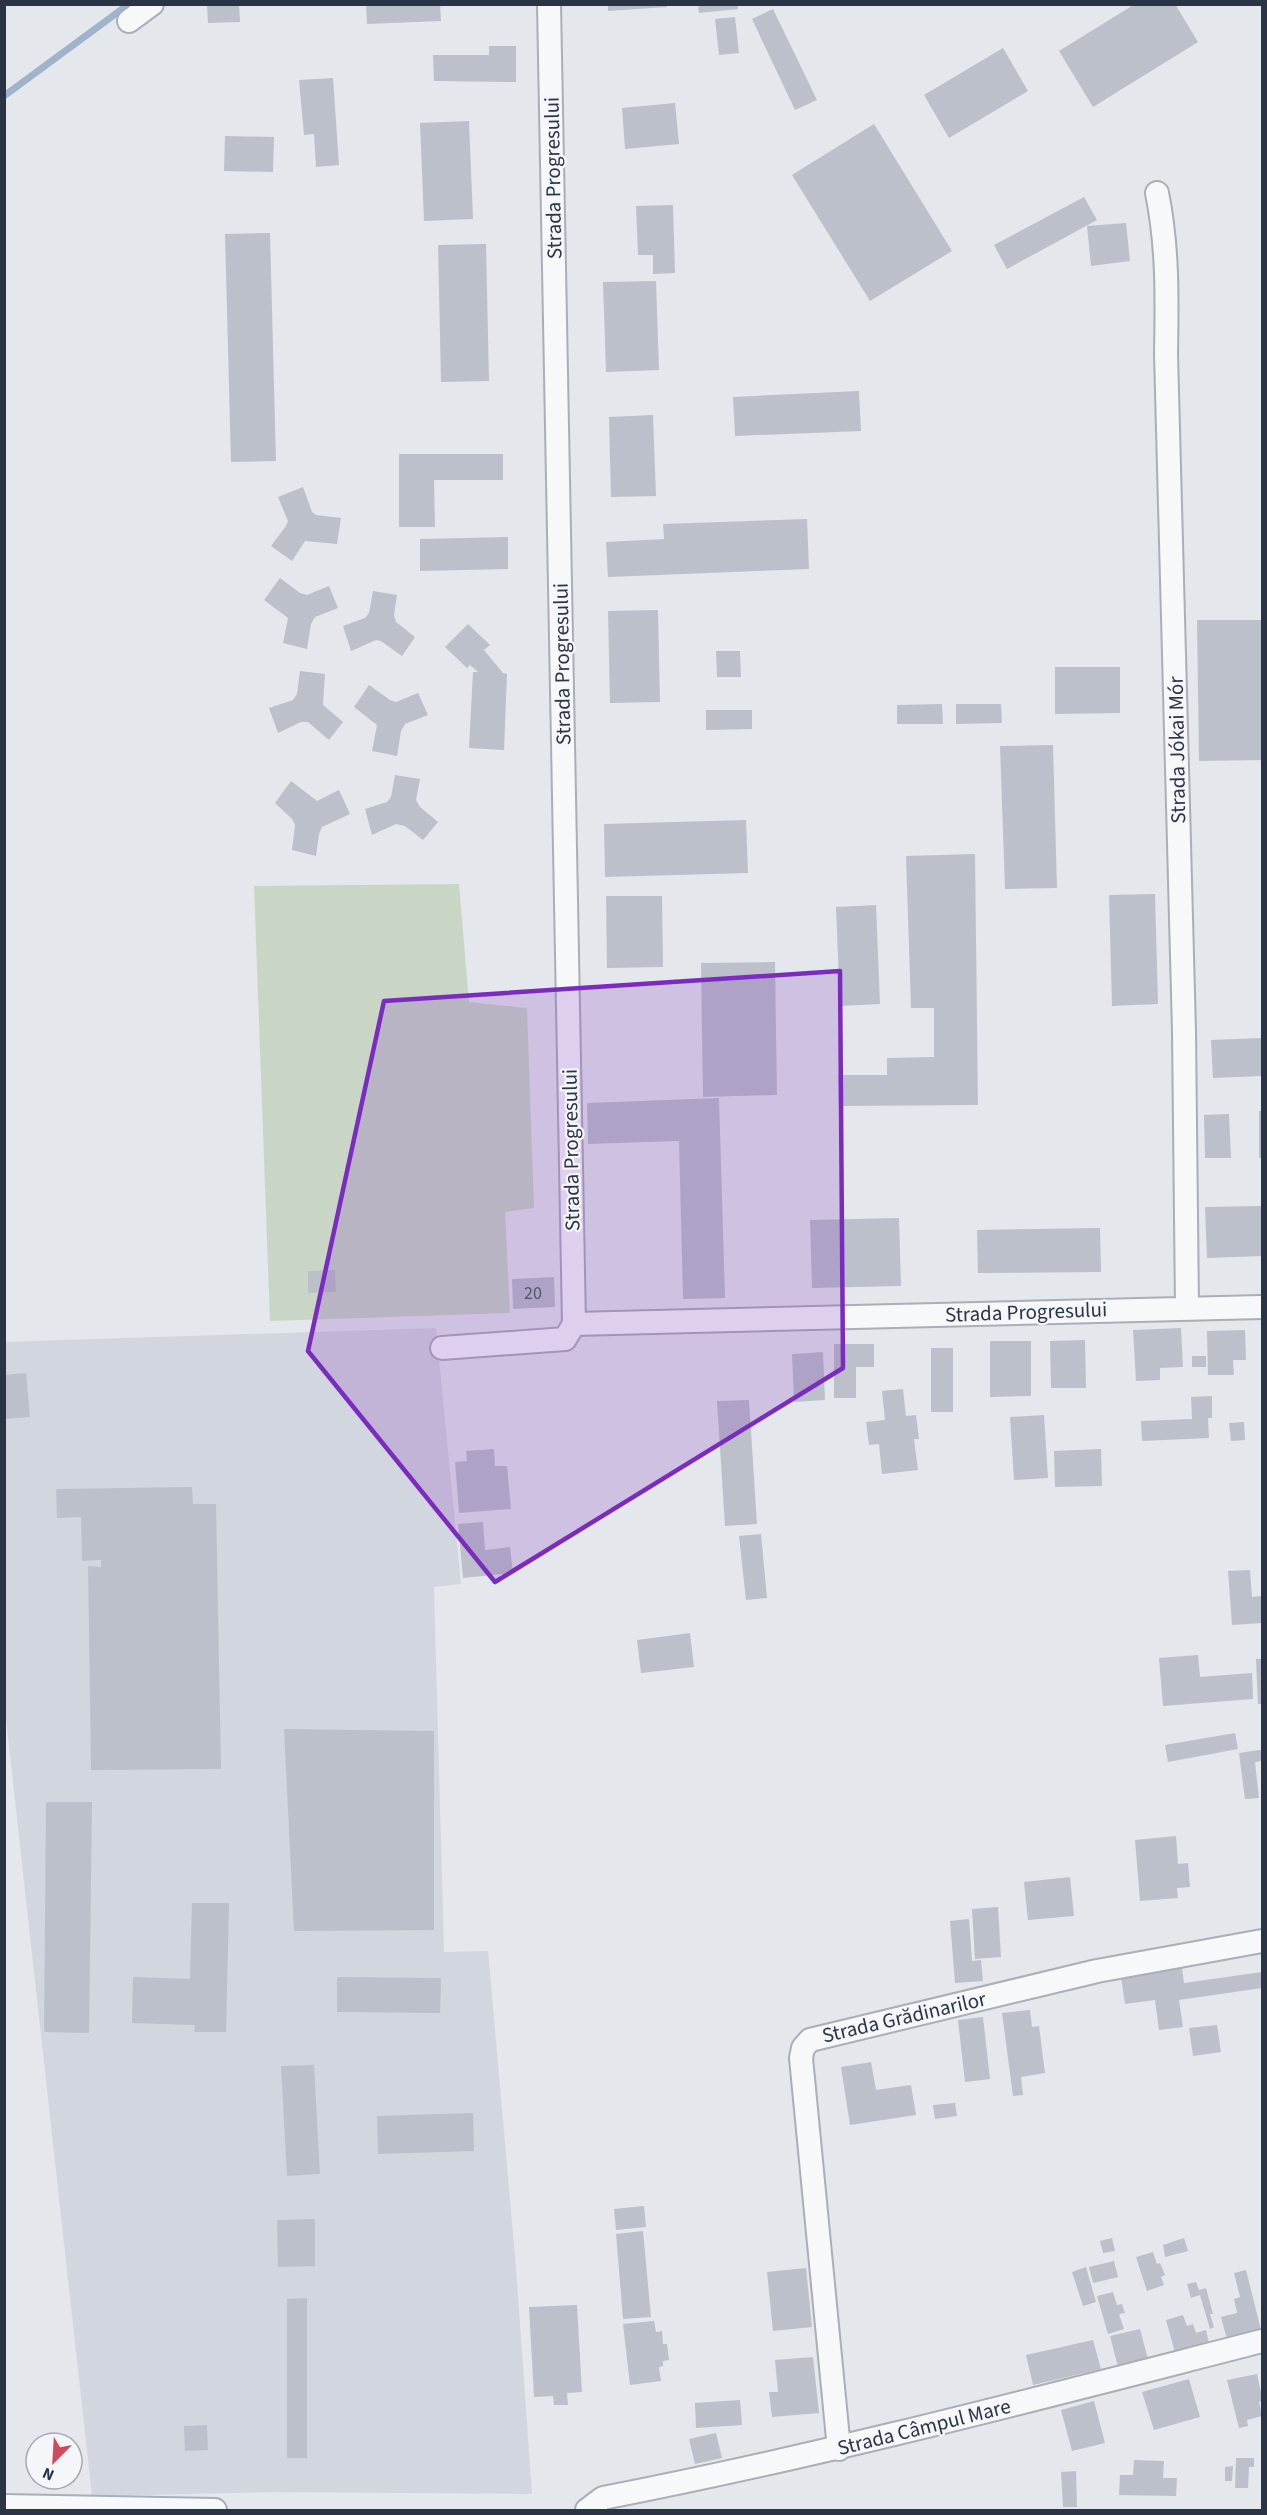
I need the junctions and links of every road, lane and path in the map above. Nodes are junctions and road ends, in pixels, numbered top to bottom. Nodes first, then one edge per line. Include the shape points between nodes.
1 (152, 4) edge
2 (549, 4) edge
3 (129, 21) dead end
4 (1157, 193) dead end
5 (1263, 1307) edge
6 (1186, 1308) junction
7 (574, 1324) junction
8 (442, 1348) dead end
9 (1263, 1941) edge
10 (1263, 2342) edge
11 (839, 2449) junction
12 (4, 2506) edge
13 (215, 2511) edge
14 (587, 2511) edge

1 - 3 street
2 - 7 street, Strada Progresului
4 - 6 street, Strada Jókai Mór via 1166,253 1184,1031
5 - 6 street, Strada Progresului
6 - 7 street, Strada Progresului
7 - 8 street via 565,1339
9 - 11 street, Strada Grădinarilor via 1097,1971 810,2040 803,2048
10 - 11 street, Strada Câmpul Mare
11 - 14 street, Strada Câmpul Mare via 603,2498
12 - 13 street

